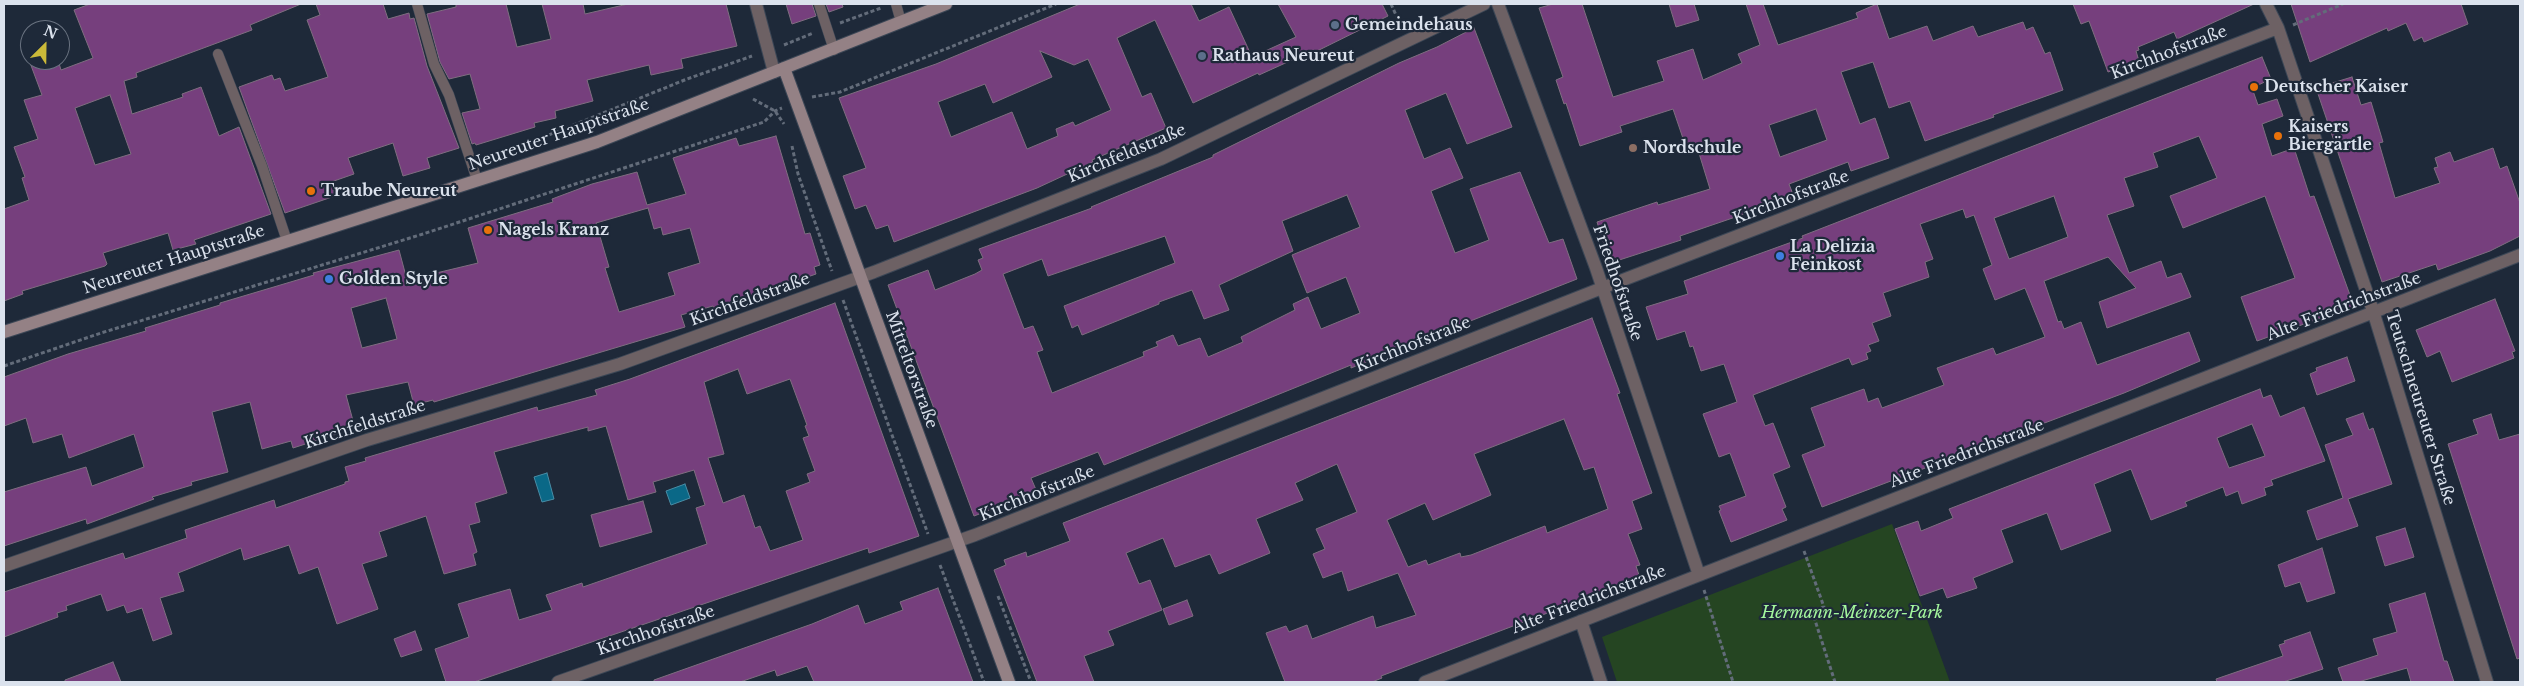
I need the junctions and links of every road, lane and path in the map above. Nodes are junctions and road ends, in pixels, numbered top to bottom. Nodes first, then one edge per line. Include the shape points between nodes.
1 (417, 4) edge
2 (756, 4) edge
3 (819, 4) edge
4 (896, 4) edge
5 (946, 4) edge
6 (1056, 4) edge
7 (1391, 4) edge
8 (1484, 4) edge
9 (1498, 4) edge
10 (2266, 4) edge
11 (2343, 4) edge
12 (885, 7) dead end
13 (901, 22) junction
14 (827, 28) junction
15 (2278, 28) junction
16 (1408, 40) junction
17 (834, 50) junction
18 (767, 51) junction
19 (218, 54) dead end
20 (733, 62) junction
21 (779, 70) junction
22 (741, 85) junction
23 (796, 103) junction
24 (775, 111) junction
25 (786, 131) dead end
26 (790, 140) dead end
27 (472, 162) junction
28 (478, 180) junction
29 (287, 241) junction
30 (2520, 255) edge
31 (859, 277) junction
32 (837, 285) junction
33 (1602, 288) junction
34 (2374, 314) junction
35 (4, 332) edge
36 (4, 366) edge
37 (1798, 537) junction
38 (957, 542) junction
39 (935, 550) junction
40 (4, 566) edge
41 (1699, 575) junction
42 (1581, 621) junction
43 (558, 682) edge
44 (984, 682) edge
45 (1009, 682) edge
46 (1425, 682) edge
47 (1601, 682) edge
48 (1733, 682) edge
49 (1835, 682) edge
50 (2487, 682) edge

1 - 27 lane via 434,64
2 - 18 street
3 - 14 lane
4 - 13 lane
5 - 13 street, Neureuter Hauptstraße
6 - 23 path via 840,92 812,96
7 - 16 path
8 - 16 street, Kirchfeldstraße
9 - 33 street, Friedhofstraße
10 - 15 street, Teutschneureuter Straße
11 - 15 path via 2299,24
12 - 14 path
13 - 17 street, Neureuter Hauptstraße
14 - 17 lane
14 - 18 path
15 - 33 street, Kirchhofstraße
15 - 34 street, Teutschneureuter Straße
16 - 31 street, Kirchfeldstraße via 1133,171
17 - 21 street, Neureuter Hauptstraße
18 - 20 path
18 - 21 street
19 - 29 lane via 262,166
20 - 22 path
20 - 27 path
21 - 22 street, Neureuter Hauptstraße
21 - 23 street, Mitteltorstraße
22 - 24 path via 748,97
22 - 28 street, Neureuter Hauptstraße via 597,142
23 - 24 path
23 - 31 street, Mitteltorstraße
24 - 25 path
24 - 36 path via 764,122
26 - 32 path via 798,174
27 - 28 lane
28 - 29 street, Neureuter Hauptstraße
29 - 35 street, Neureuter Hauptstraße
30 - 34 street, Alte Friedrichstraße
31 - 32 street, Kirchfeldstraße
31 - 38 street, Mitteltorstraße
32 - 39 path
32 - 40 street, Kirchfeldstraße via 654,353 367,440
33 - 38 street, Kirchhofstraße
33 - 41 street, Friedhofstraße
34 - 37 street, Alte Friedrichstraße
34 - 50 street, Teutschneureuter Straße
37 - 41 street, Alte Friedrichstraße
37 - 49 path via 1824,606 1812,611
38 - 39 street, Kirchhofstraße
38 - 45 street, Mitteltorstraße
39 - 43 street, Kirchhofstraße
39 - 44 path
41 - 42 street, Alte Friedrichstraße
41 - 48 path
42 - 46 street, Alte Friedrichstraße
42 - 47 street

